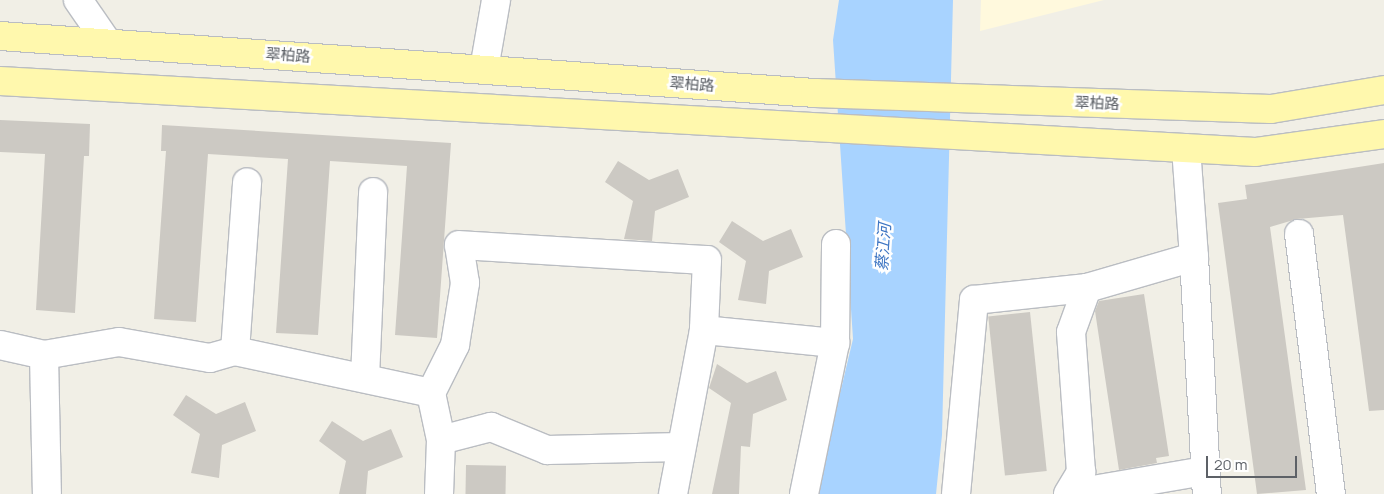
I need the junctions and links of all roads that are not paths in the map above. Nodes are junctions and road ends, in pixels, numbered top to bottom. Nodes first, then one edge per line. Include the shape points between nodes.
1 (78, 0) edge
2 (496, 0) edge
3 (0, 36) edge
4 (107, 42) junction
5 (484, 69) junction
6 (0, 81) edge
7 (1384, 90) edge
8 (1384, 134) edge
9 (1186, 148) junction
10 (247, 182) dead end
11 (373, 192) dead end
12 (1299, 234) dead end
13 (836, 244) dead end
14 (1194, 257) junction
15 (1088, 288) junction
16 (704, 330) junction
17 (836, 342) junction
18 (0, 345) edge
19 (235, 351) junction
20 (44, 354) junction
21 (365, 378) junction
22 (431, 393) junction
23 (441, 440) junction
24 (681, 447) junction
25 (1206, 483) edge
26 (47, 494) edge
27 (439, 494) edge
28 (672, 494) edge
29 (804, 494) edge
30 (956, 494) edge
31 (1069, 494) edge
32 (1331, 494) edge

1 - 4 street
2 - 5 street
3 - 4 main road, 翠柏路
4 - 5 main road, 翠柏路
5 - 7 main road, 翠柏路 via 816,93 1271,109
6 - 9 main road
8 - 9 main road via 1254,152
9 - 14 street
10 - 19 street
11 - 21 street
12 - 32 street
13 - 17 street
14 - 15 street
14 - 25 street
15 - 30 street via 974,300
15 - 31 street via 1071,332 1081,472
16 - 17 street
16 - 22 street via 707,260 459,245 465,283 456,345
16 - 24 street
17 - 29 street
18 - 20 street
19 - 20 street via 210,358 119,342
19 - 21 street
20 - 26 street
21 - 22 street
22 - 23 street
23 - 24 street via 491,427 546,450
23 - 27 street
24 - 28 street
25 - 31 street

